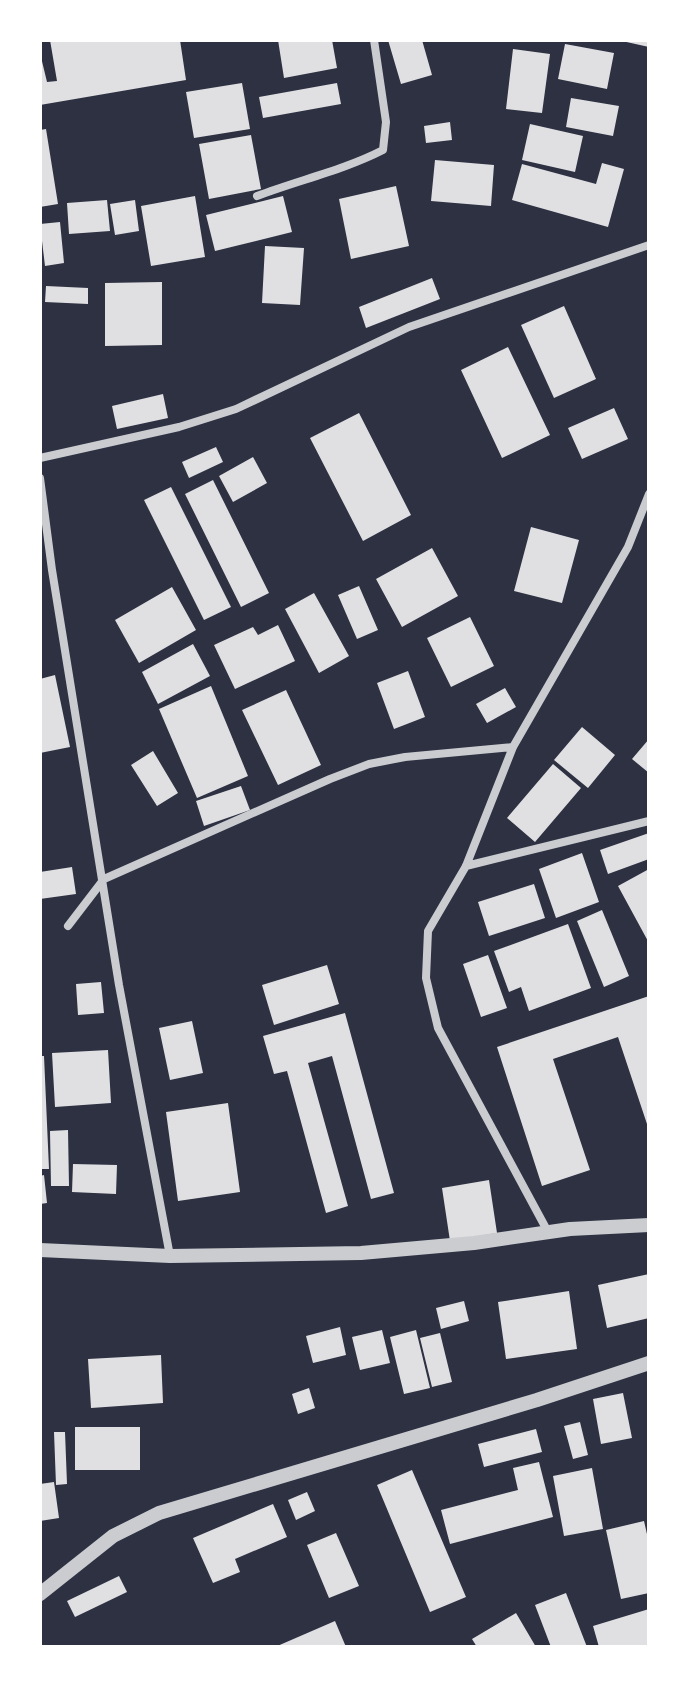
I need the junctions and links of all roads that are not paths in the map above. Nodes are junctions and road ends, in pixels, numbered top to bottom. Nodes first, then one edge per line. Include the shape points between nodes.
1 (374, 40) edge
2 (257, 196) dead end
3 (649, 245) edge
4 (40, 458) edge
5 (40, 478) edge
6 (649, 494) edge
7 (52, 570) junction
8 (40, 571) edge
9 (513, 747) junction
10 (649, 821) edge
11 (466, 866) junction
12 (104, 879) junction
13 (68, 926) dead end
14 (649, 1225) edge
15 (548, 1232) junction
16 (40, 1250) edge
17 (170, 1256) junction
18 (649, 1363) edge
19 (40, 1594) edge

1 - 2 street via 386,122 383,150
3 - 4 street via 409,327 236,409
5 - 7 street
6 - 9 street via 628,547
7 - 8 street
7 - 12 street
9 - 11 street
9 - 12 street via 369,764
10 - 11 street
11 - 15 street via 428,931 426,978 438,1028
12 - 13 street
12 - 17 street
14 - 15 street
15 - 17 street via 361,1253
16 - 17 street
18 - 19 street via 159,1513 113,1536

